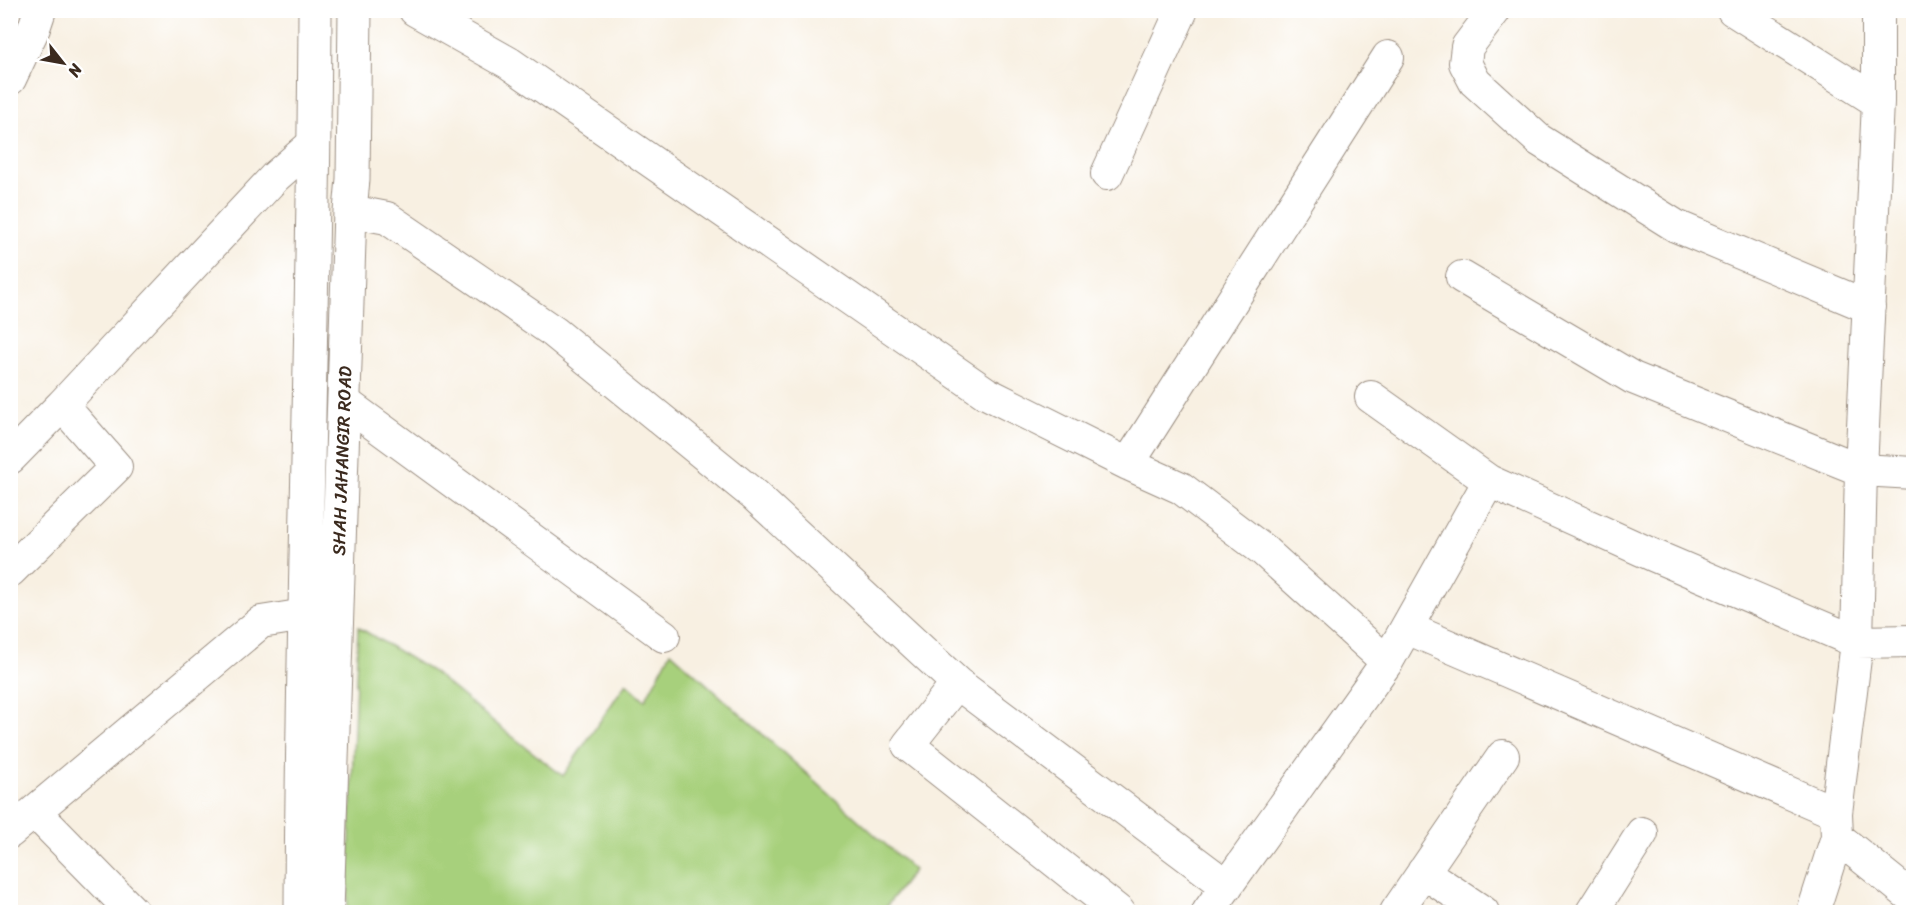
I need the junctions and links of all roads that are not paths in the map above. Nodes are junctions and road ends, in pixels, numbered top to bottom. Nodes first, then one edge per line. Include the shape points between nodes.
1 (40, 10) edge
2 (315, 10) edge
3 (355, 10) edge
4 (415, 10) edge
5 (1182, 10) edge
6 (1495, 10) edge
7 (1732, 10) edge
8 (1878, 10) edge
9 (1388, 57) dead end
10 (10, 80) edge
11 (1878, 102) junction
12 (314, 142) junction
13 (1107, 174) dead end
14 (350, 211) junction
15 (1462, 277) dead end
16 (1869, 307) junction
17 (1371, 398) dead end
18 (344, 402) junction
19 (62, 405) junction
20 (10, 458) edge
21 (1128, 464) junction
22 (1861, 470) junction
23 (1914, 473) edge
24 (1489, 481) junction
25 (10, 571) edge
26 (305, 615) junction
27 (1407, 628) junction
28 (663, 636) dead end
29 (1914, 641) edge
30 (1857, 642) junction
31 (1387, 662) junction
32 (957, 683) junction
33 (1503, 756) dead end
34 (35, 812) junction
35 (1836, 825) junction
36 (10, 832) edge
37 (1642, 833) dead end
38 (1423, 872) junction
39 (1227, 886) junction
40 (1914, 899) edge
41 (133, 912) edge
42 (301, 912) edge
43 (327, 912) edge
44 (1119, 912) edge
45 (1208, 912) edge
46 (1396, 912) edge
47 (1483, 912) edge
48 (1592, 912) edge
49 (1813, 912) edge

1 - 10 street
2 - 12 street, SHAH JAHANGIR ROAD
3 - 14 street, SHAH JAHANGIR ROAD
4 - 21 street via 509,63 986,393
5 - 13 street
6 - 16 street via 1467,47 1465,63 1475,82 1539,140 1676,226
7 - 11 street
8 - 11 street
9 - 21 street
11 - 16 street
12 - 19 street via 276,177
12 - 26 street, SHAH JAHANGIR ROAD
14 - 18 street, SHAH JAHANGIR ROAD
14 - 32 street via 387,218 554,332 754,495
15 - 22 street via 1633,378
16 - 22 street
17 - 24 street
18 - 28 street
18 - 43 street, SHAH JAHANGIR ROAD
19 - 20 street
19 - 25 street via 116,467
21 - 31 street via 1181,488 1263,550
22 - 23 street
22 - 30 street
24 - 27 street
24 - 30 street
26 - 34 street via 261,622
26 - 42 street, SHAH JAHANGIR ROAD
27 - 31 street
27 - 35 street
29 - 30 street
30 - 35 street
31 - 39 street
32 - 39 street
32 - 44 street via 908,745
33 - 38 street
34 - 36 street
34 - 41 street
35 - 40 street
35 - 49 street
37 - 48 street
38 - 46 street
38 - 47 street
39 - 45 street

